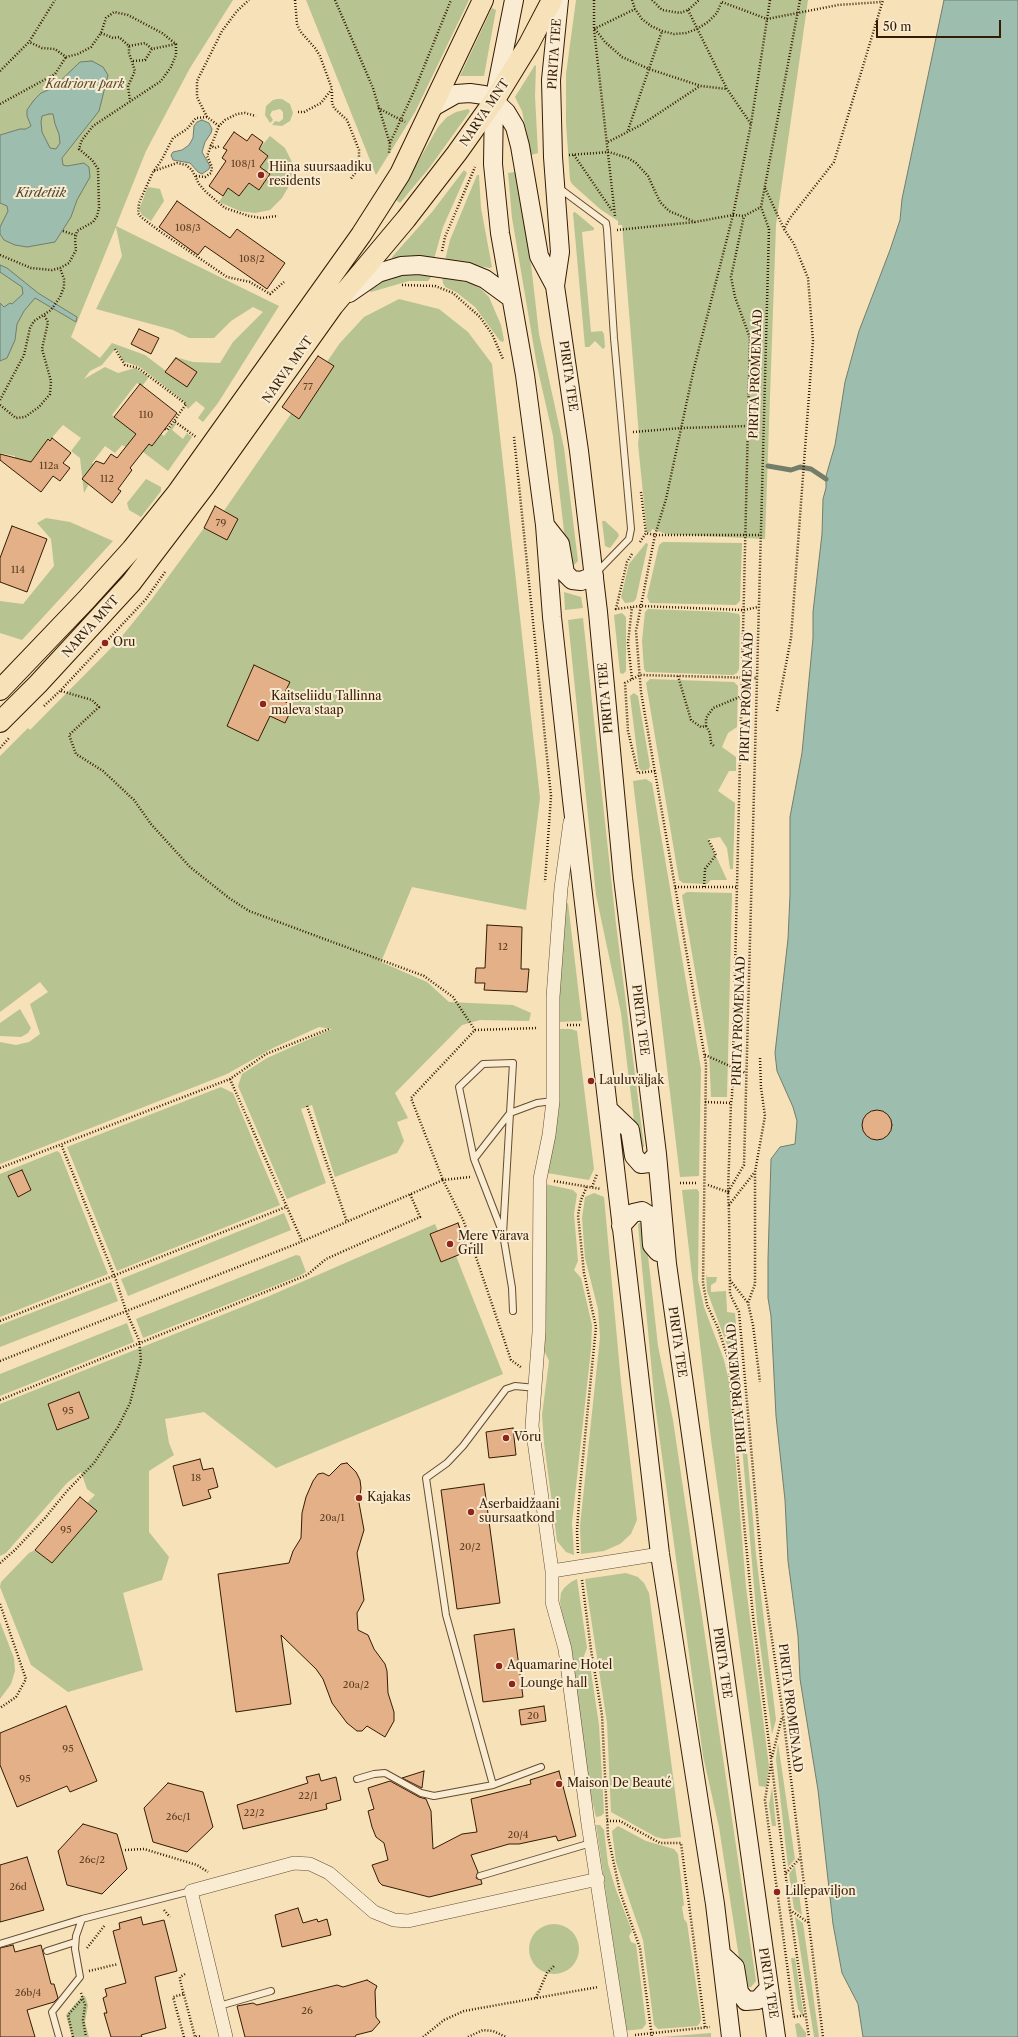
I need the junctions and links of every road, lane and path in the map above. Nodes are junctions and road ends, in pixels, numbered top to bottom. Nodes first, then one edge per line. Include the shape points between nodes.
1 (55, 0) edge
2 (250, 0) edge
3 (295, 0) edge
4 (335, 0) edge
5 (451, 0) edge
6 (483, 0) edge
7 (514, 0) edge
8 (552, 0) edge
9 (559, 0) edge
10 (594, 0) edge
11 (632, 0) edge
12 (652, 0) edge
13 (699, 0) edge
14 (770, 0) edge
15 (800, 0) edge
16 (722, 1) edge
17 (882, 1) edge
18 (635, 9) junction
19 (688, 10) junction
20 (797, 14) junction
21 (767, 19) junction
22 (594, 29) junction
23 (697, 29) junction
24 (662, 31) junction
25 (101, 33) junction
26 (29, 42) junction
27 (176, 44) junction
28 (129, 46) junction
29 (152, 50) junction
30 (66, 57) junction
31 (133, 61) junction
32 (650, 69) junction
33 (0, 71) edge
34 (700, 86) junction
35 (332, 89) junction
36 (727, 89) junction
37 (130, 101) junction
38 (494, 101) junction
39 (0, 104) edge
40 (433, 107) junction
41 (378, 108) junction
42 (298, 112) dead end
43 (256, 116) dead end
44 (207, 117) junction
45 (401, 120) junction
46 (407, 123) dead end
47 (752, 124) junction
48 (219, 126) junction
49 (628, 130) junction
50 (390, 144) junction
51 (210, 145) junction
52 (220, 146) dead end
53 (389, 157) dead end
54 (475, 166) dead end
55 (153, 172) junction
56 (196, 176) junction
57 (350, 180) dead end
58 (556, 186) junction
59 (764, 188) junction
60 (761, 207) junction
61 (734, 215) junction
62 (278, 216) dead end
63 (615, 216) dead end
64 (744, 216) junction
65 (695, 222) junction
66 (784, 229) junction
67 (616, 230) dead end
68 (63, 231) dead end
69 (75, 235) junction
70 (442, 252) dead end
71 (0, 255) edge
72 (60, 268) junction
73 (284, 282) dead end
74 (555, 286) junction
75 (395, 287) dead end
76 (511, 298) junction
77 (333, 306) junction
78 (44, 315) junction
79 (115, 349) dead end
80 (504, 361) dead end
81 (0, 400) edge
82 (0, 405) edge
83 (174, 421) junction
84 (748, 426) junction
85 (682, 428) junction
86 (165, 429) dead end
87 (633, 432) dead end
88 (514, 436) dead end
89 (201, 441) dead end
90 (545, 525) junction
91 (655, 535) junction
92 (761, 535) junction
93 (746, 536) junction
94 (638, 546) dead end
95 (634, 551) dead end
96 (168, 567) dead end
97 (594, 576) junction
98 (640, 606) junction
99 (632, 607) junction
100 (759, 607) junction
101 (744, 610) junction
102 (640, 675) junction
103 (678, 676) junction
104 (742, 678) junction
105 (757, 678) junction
106 (632, 679) junction
107 (0, 690) edge
108 (61, 690) junction
109 (742, 696) junction
110 (39, 711) dead end
111 (777, 711) dead end
112 (706, 726) junction
113 (6, 729) edge
114 (714, 746) dead end
115 (0, 748) edge
116 (655, 771) junction
117 (572, 800) junction
118 (708, 839) dead end
119 (675, 887) junction
120 (704, 887) junction
121 (736, 887) junction
122 (545, 889) dead end
123 (537, 1021) dead end
124 (554, 1025) junction
125 (329, 1029) dead end
126 (475, 1030) dead end
127 (581, 1032) dead end
128 (704, 1055) junction
129 (760, 1058) dead end
130 (732, 1067) junction
131 (746, 1073) junction
132 (230, 1079) junction
133 (554, 1101) junction
134 (706, 1102) junction
135 (731, 1103) junction
136 (307, 1106) dead end
137 (608, 1109) junction
138 (510, 1113) junction
139 (61, 1144) junction
140 (657, 1154) junction
141 (474, 1159) junction
142 (0, 1168) edge
143 (755, 1172) junction
144 (598, 1173) dead end
145 (480, 1176) junction
146 (540, 1179) junction
147 (698, 1183) dead end
148 (680, 1184) dead end
149 (708, 1185) dead end
150 (587, 1186) junction
151 (592, 1187) junction
152 (421, 1190) dead end
153 (603, 1190) dead end
154 (728, 1192) junction
155 (410, 1194) junction
156 (729, 1206) junction
157 (286, 1207) junction
158 (347, 1222) junction
159 (621, 1226) junction
160 (504, 1234) junction
161 (302, 1241) junction
162 (667, 1264) junction
163 (114, 1276) junction
164 (730, 1280) junction
165 (748, 1303) junction
166 (126, 1311) junction
167 (513, 1311) dead end
168 (0, 1321) edge
169 (140, 1343) junction
170 (0, 1361) edge
171 (526, 1369) dead end
172 (760, 1382) dead end
173 (536, 1388) junction
174 (0, 1400) edge
175 (660, 1554) junction
176 (0, 1563) edge
177 (580, 1566) junction
178 (552, 1571) junction
179 (0, 1604) edge
180 (0, 1708) edge
181 (783, 1715) junction
182 (772, 1759) junction
183 (541, 1767) dead end
184 (357, 1779) dead end
185 (493, 1785) junction
186 (607, 1821) junction
187 (588, 1824) junction
188 (591, 1843) junction
189 (125, 1850) dead end
190 (800, 1858) junction
191 (786, 1874) junction
192 (480, 1876) dead end
193 (598, 1879) junction
194 (215, 1884) junction
195 (191, 1891) junction
196 (790, 1910) junction
197 (82, 1920) junction
198 (108, 1922) dead end
199 (809, 1923) junction
200 (76, 1942) junction
201 (0, 1944) edge
202 (47, 1950) dead end
203 (721, 1954) junction
204 (118, 1964) dead end
205 (555, 1965) dead end
206 (185, 1974) dead end
207 (78, 1979) junction
208 (612, 1983) junction
209 (769, 1988) junction
210 (271, 1991) dead end
211 (184, 1994) junction
212 (83, 1998) junction
213 (536, 1998) junction
214 (219, 2006) junction
215 (805, 2015) junction
216 (705, 2027) junction
217 (710, 2027) dead end
218 (652, 2035) edge
219 (202, 2036) dead end
220 (59, 2037) edge
221 (73, 2037) edge
222 (86, 2037) edge
223 (184, 2037) edge
224 (196, 2037) edge
225 (226, 2037) edge
226 (423, 2037) edge
227 (468, 2037) edge
228 (506, 2037) edge
229 (621, 2037) edge
230 (731, 2037) edge
231 (776, 2037) edge
232 (809, 2037) edge
233 (823, 2037) edge

1 - 26 path
2 - 44 path via 237,11 222,31 197,81 197,97
3 - 35 path via 296,24 320,56
4 - 41 path via 373,88
5 - 45 path
6 - 40 main road, NARVA MNT
7 - 38 main road
8 - 38 main road, NARVA MNT
9 - 58 main road, PIRITA TEE via 551,80
10 - 22 path
11 - 18 path
12 - 19 path via 662,10 671,13
13 - 19 path
14 - 21 path
15 - 20 path, PIRITA PROMENAAD
16 - 21 path
16 - 23 path via 712,17
17 - 20 path via 838,5
17 - 66 path via 834,162
18 - 22 path
18 - 24 path via 642,19
19 - 23 path
20 - 21 path
20 - 59 path, PIRITA PROMENAAD
21 - 47 path
22 - 32 path via 622,57
22 - 49 path via 608,142
23 - 24 path via 674,34
23 - 36 path
24 - 32 path
25 - 27 path via 106,18 114,12 128,15 162,33
25 - 28 path via 113,38 119,37
25 - 30 path via 91,47
26 - 30 path via 42,48 55,48
26 - 33 path
27 - 29 path
27 - 37 path via 176,55 161,82
28 - 29 path via 145,43
28 - 31 path via 129,54
29 - 31 path via 145,60
30 - 39 path via 55,74
31 - 37 path via 135,71 128,86
32 - 34 path
32 - 49 path
34 - 36 path
34 - 49 path via 647,122
35 - 42 path via 321,103 304,112
35 - 57 path via 334,108 347,120 359,150 359,163
36 - 47 path
37 - 69 path via 93,126 82,140 79,149 98,169 99,208 93,222 81,228
38 - 40 main road via 484,95 456,94
38 - 74 main road via 506,112 515,128 539,256
38 - 76 main road via 493,164 500,233
38 - 77 main road, NARVA MNT via 445,170
40 - 107 main road, NARVA MNT via 400,174 361,235 189,478 132,549
41 - 45 path
41 - 50 path
43 - 48 path via 237,114
44 - 48 path
44 - 55 path via 196,118 187,129 173,138
45 - 46 path
45 - 50 path
47 - 61 path
48 - 51 path
50 - 53 path
51 - 52 path via 215,148
51 - 56 path via 207,156 212,167 211,172 205,177
54 - 70 path via 445,237
55 - 56 path via 177,163 186,165
55 - 73 path via 137,208 141,217 227,276 250,282 270,294
56 - 62 path via 206,192 229,210 262,218
58 - 74 main road, PIRITA TEE via 560,252
58 - 97 lane via 606,223 607,229 631,529 629,539
59 - 60 path, PIRITA PROMENAAD
59 - 66 path
60 - 64 path
60 - 92 path, PIRITA PROMENAAD via 769,229
61 - 64 path
61 - 65 path
61 - 85 path via 694,368
63 - 65 path via 574,155 609,152 628,158 648,176 660,202 670,211
64 - 84 path via 731,277 735,297 750,338
65 - 67 path
66 - 111 path via 794,244 808,278 813,341 791,638
68 - 69 path
69 - 72 path via 76,250 69,263
71 - 72 path via 31,268
72 - 78 path via 64,287 51,310
74 - 97 main road, PIRITA TEE
75 - 80 path via 416,284 435,286 453,293 480,317 492,334
76 - 77 main road via 485,279 468,272 419,265 401,266 378,273
76 - 90 main road via 525,375
77 - 113 main road, NARVA MNT via 204,487 131,583 38,684
78 - 81 path via 34,321 30,328 24,355
78 - 82 path via 48,322 42,349 51,381 50,394 39,407 25,417 16,418
79 - 83 path via 125,364 138,368 186,404
83 - 86 path via 167,430
83 - 89 path
84 - 85 path
84 - 93 path
85 - 87 path
85 - 91 path
88 - 122 path via 550,796
90 - 97 main road via 560,544 565,573 572,580 581,581
90 - 117 main road via 552,617
91 - 93 path
91 - 94 path via 646,533
91 - 98 path
92 - 93 path
92 - 100 path, PIRITA PROMENAAD
93 - 101 path
95 - 99 path via 627,562 616,609
96 - 108 path via 146,599
97 - 140 main road, PIRITA TEE via 623,878
98 - 99 path
98 - 101 path
98 - 102 path via 636,631
99 - 106 path via 628,644
100 - 101 path
100 - 105 path, PIRITA PROMENAAD
101 - 104 path
102 - 103 path
102 - 106 path
102 - 116 path
103 - 104 path
103 - 112 path via 691,720 701,727
104 - 105 path
104 - 109 path
105 - 131 path, PIRITA PROMENAAD
106 - 116 path via 625,682 628,731 638,773
108 - 110 path
108 - 126 path via 92,700 99,707 69,735 76,754 102,771 134,800 151,824 190,867 249,911 424,976 453,997
109 - 112 path via 713,708 706,718
109 - 121 path via 738,742
112 - 114 path
113 - 115 path
116 - 119 path
117 - 124 street via 560,903 553,997
117 - 137 main road
118 - 120 path via 716,855 705,869
119 - 120 path
119 - 128 path
120 - 121 path
121 - 130 path
123 - 124 path via 537,1029
124 - 127 path via 580,1025
124 - 133 street
125 - 132 path via 266,1054
128 - 130 path
128 - 134 path
129 - 143 path via 765,1116
130 - 131 path
130 - 135 path
131 - 154 path, PIRITA PROMENAAD via 744,1166
132 - 139 path
132 - 157 path
133 - 138 lane via 537,1103
133 - 146 street
134 - 135 path
134 - 182 path via 703,1284 707,1305 728,1358 753,1616
135 - 154 path
136 - 158 path
137 - 140 main road via 630,1130 634,1156 641,1164 649,1163
137 - 159 main road
138 - 141 lane
138 - 141 lane via 513,1063 482,1064 459,1088
138 - 160 lane
139 - 142 path
139 - 163 path
140 - 162 main road, PIRITA TEE
141 - 145 lane
143 - 156 path
143 - 165 path via 755,1284
144 - 151 path
145 - 160 lane
145 - 171 path via 444,1180 464,1222 511,1360
146 - 150 path
146 - 173 street
147 - 148 path
149 - 154 path
150 - 151 path
150 - 177 path via 578,1215 584,1273 596,1327 577,1524
151 - 153 path
152 - 155 path
154 - 156 path, PIRITA PROMENAAD
155 - 158 path
155 - 169 path via 420,1217 326,1260 293,1282
156 - 164 path, PIRITA PROMENAAD
157 - 161 path
157 - 163 path
158 - 161 path
159 - 162 main road via 633,1213 642,1211 650,1216 652,1245
159 - 175 main road
160 - 167 lane
161 - 166 path
162 - 209 main road, PIRITA TEE
163 - 166 path
163 - 168 path
164 - 165 path
164 - 181 path, PIRITA PROMENAAD via 730,1294 739,1312 762,1571
165 - 172 path
166 - 169 path
166 - 170 path
169 - 174 path
169 - 176 path via 141,1360 130,1403 118,1427 94,1463 34,1530
173 - 178 street via 532,1426
173 - 185 lane via 514,1386 506,1389 463,1446 447,1463 426,1478 446,1615
175 - 177 street
175 - 203 main road
177 - 178 street
177 - 186 path via 602,1715
178 - 187 street via 552,1602 565,1649
179 - 180 path via 26,1678 16,1697
181 - 182 path
181 - 190 path, PIRITA PROMENAAD
182 - 191 path
182 - 215 path via 765,1800 794,2017
183 - 185 lane
184 - 185 lane via 385,1773 421,1793 434,1796
186 - 187 path
186 - 216 path via 620,1821 660,1843 681,1843
186 - 218 path via 618,1885 640,1948
187 - 188 street
188 - 192 lane
188 - 193 street
189 - 194 path via 144,1848 197,1865 210,1875
190 - 191 path
190 - 199 path, PIRITA PROMENAAD
191 - 196 path
193 - 194 street via 408,1921 394,1920 374,1912 329,1873 310,1864 294,1863
193 - 208 street
194 - 195 street
195 - 197 lane
195 - 214 street
196 - 199 path
196 - 215 path
197 - 200 lane
197 - 201 lane
198 - 207 path via 88,1945
199 - 233 path, PIRITA PROMENAAD
200 - 202 lane
200 - 207 lane
203 - 209 main road via 735,1967 739,1992 746,2001 758,2000
203 - 230 main road
204 - 207 path via 92,1970
205 - 213 path via 548,1973
206 - 211 path via 180,1977
207 - 212 path
207 - 220 lane via 52,2012
208 - 213 path
208 - 229 street
209 - 231 main road, PIRITA TEE
210 - 214 lane
211 - 223 path via 173,1997
211 - 224 path
212 - 221 path via 68,2015
212 - 222 path
213 - 226 path via 464,2011 444,2020
214 - 225 street
215 - 232 path
216 - 217 path
216 - 218 path
218 - 229 path
219 - 224 path
227 - 228 path via 483,2030

